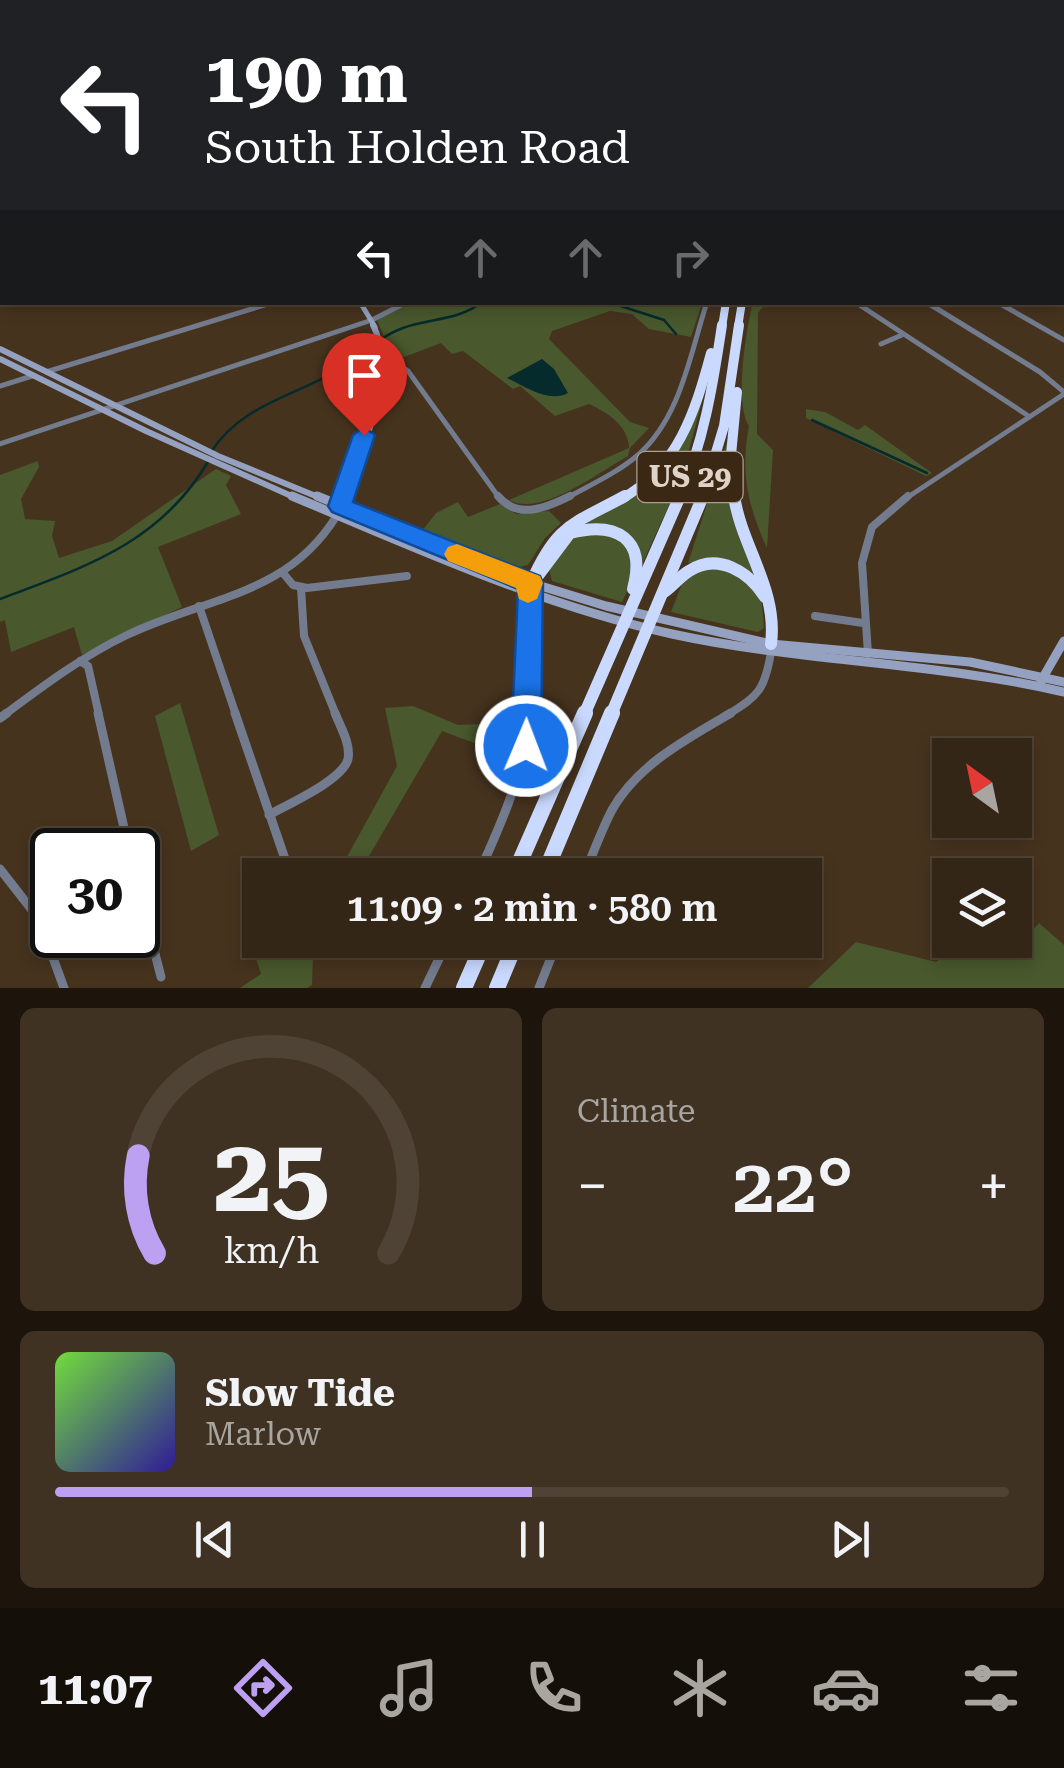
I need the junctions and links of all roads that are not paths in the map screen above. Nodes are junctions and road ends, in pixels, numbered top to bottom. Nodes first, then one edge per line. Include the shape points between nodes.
1 (264, 305) edge
2 (362, 305) edge
3 (401, 305) edge
4 (706, 305) edge
5 (725, 305) edge
6 (742, 305) edge
7 (860, 305) edge
8 (931, 305) edge
9 (1003, 305) edge
10 (372, 320) junction
11 (722, 322) junction
12 (903, 334) junction
13 (1064, 340) edge
14 (881, 344) dead end
15 (0, 349) edge
16 (0, 359) edge
17 (383, 363) junction
18 (46, 372) junction
19 (732, 372) junction
20 (32, 376) junction
21 (0, 386) edge
22 (1064, 393) edge
23 (114, 405) junction
24 (103, 409) junction
25 (1027, 415) junction
26 (0, 444) edge
27 (338, 511) junction
28 (283, 573) junction
29 (407, 576) dead end
30 (529, 587) junction
31 (301, 588) junction
32 (664, 592) junction
33 (199, 606) junction
34 (815, 616) dead end
35 (626, 622) junction
36 (863, 623) junction
37 (1064, 641) edge
38 (771, 648) junction
39 (869, 657) junction
40 (80, 661) junction
41 (1041, 681) junction
42 (1064, 682) edge
43 (1064, 692) edge
44 (0, 718) edge
45 (269, 815) junction
46 (124, 828) edge
47 (284, 858) edge
48 (486, 858) edge
49 (522, 858) edge
50 (551, 858) edge
51 (591, 858) edge
52 (0, 869) edge
53 (156, 958) edge
54 (439, 958) edge
55 (477, 958) edge
56 (510, 958) edge
57 (550, 958) edge
58 (161, 977) dead end
59 (64, 988) edge
60 (425, 988) edge
61 (464, 988) edge
62 (497, 988) edge
63 (538, 988) edge

1 - 18 street
2 - 10 main road
3 - 10 street
4 - 17 street via 671,409 647,447 555,504 528,511 502,502 408,371
5 - 11 highway, US 29
6 - 19 highway, US 29
7 - 12 street
8 - 22 street
9 - 13 street
10 - 17 main road
10 - 23 street
11 - 30 highway via 688,430 670,456 639,487 558,531
11 - 35 highway, US 29 via 695,463
12 - 14 street
12 - 25 street
15 - 18 main road
16 - 20 main road
17 - 27 main road
18 - 23 main road
19 - 32 highway, US 29 via 717,454
19 - 38 highway via 737,386 731,480 738,519 772,601
20 - 21 street
20 - 24 main road
22 - 25 street
23 - 24 street
23 - 27 main road
24 - 26 street
24 - 27 main road via 206,460
25 - 36 street via 874,524 862,563
27 - 28 street via 314,549
27 - 30 main road
28 - 31 street
28 - 33 street
29 - 31 street
30 - 35 highway via 570,532 589,527 618,533 633,544 640,564
30 - 38 main road via 675,629
30 - 48 street via 526,746
31 - 45 street via 304,636 349,758 339,775
32 - 38 highway via 701,565 740,570 764,594
32 - 50 highway, US 29
33 - 40 street
33 - 45 street
34 - 36 street
35 - 49 highway, US 29
36 - 39 street
37 - 41 main road
38 - 39 main road
38 - 51 street via 766,682 752,700 670,748 629,786
39 - 41 main road
40 - 44 street
40 - 46 street via 88,666
41 - 42 main road
41 - 43 main road
45 - 47 street
52 - 59 street via 39,920
53 - 58 street
54 - 60 street
55 - 61 highway
56 - 62 highway
57 - 63 street

